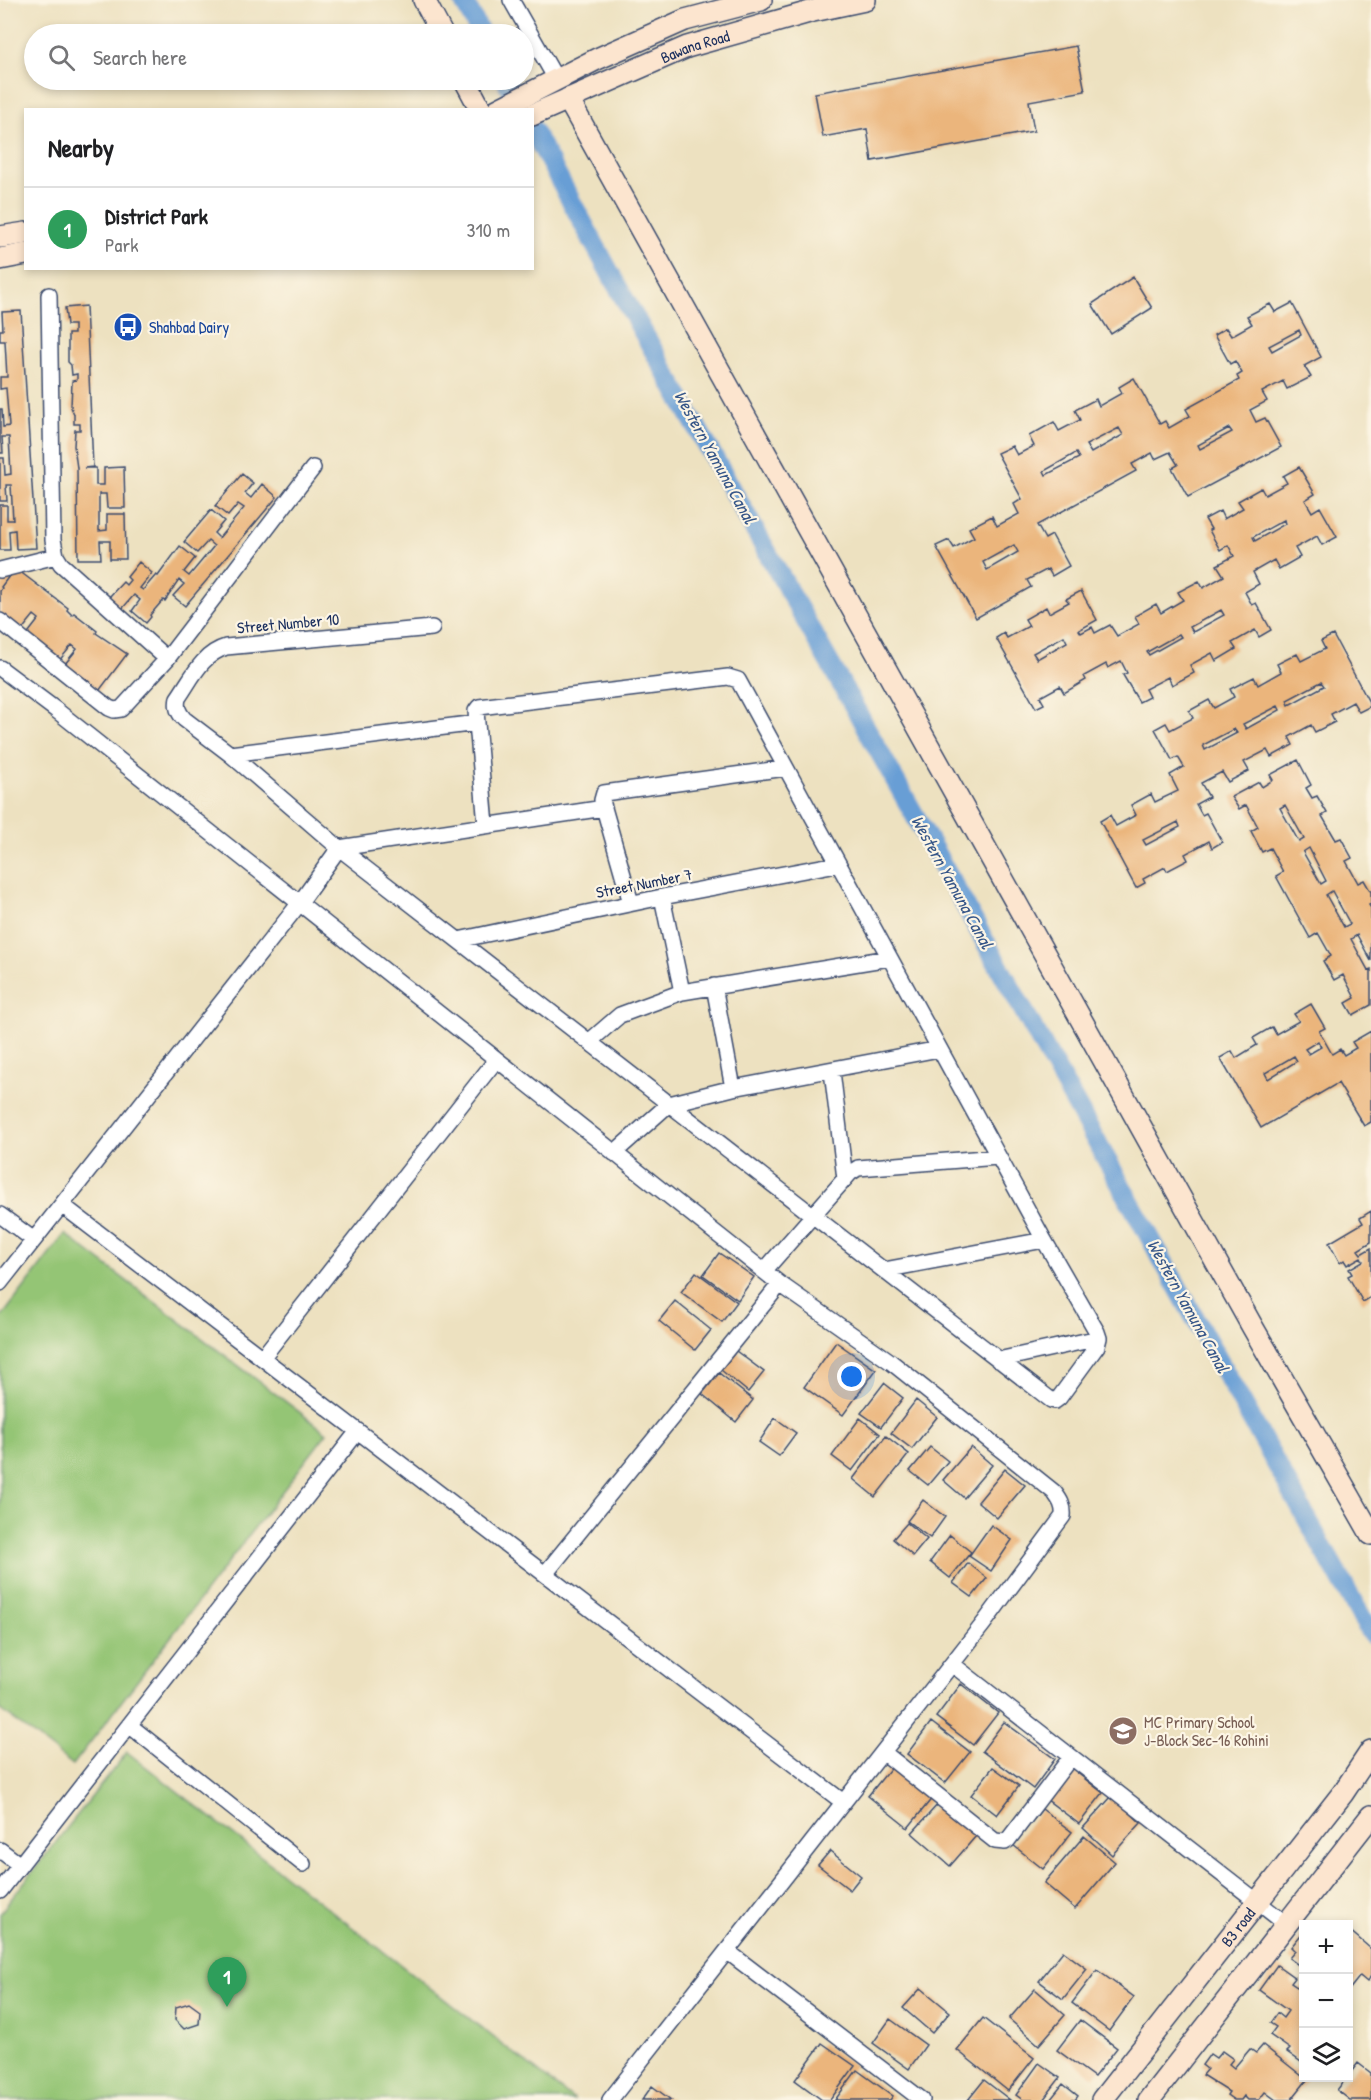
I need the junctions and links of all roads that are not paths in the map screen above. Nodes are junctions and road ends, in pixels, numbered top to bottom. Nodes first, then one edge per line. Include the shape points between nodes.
1 (424, 0) edge
2 (511, 0) edge
3 (761, 0) edge
4 (865, 0) edge
5 (437, 24) edge
6 (525, 24) edge
7 (534, 40) edge
8 (556, 79) junction
9 (470, 90) edge
10 (568, 99) junction
11 (538, 105) edge
12 (480, 108) edge
13 (513, 108) edge
14 (24, 233) edge
15 (0, 237) edge
16 (24, 254) edge
17 (0, 259) edge
18 (49, 295) dead end
19 (313, 468) dead end
20 (56, 556) junction
21 (0, 570) edge
22 (0, 621) edge
23 (432, 628) dead end
24 (167, 659) junction
25 (1, 671) edge
26 (477, 723) junction
27 (230, 754) junction
28 (786, 768) junction
29 (604, 808) junction
30 (486, 825) junction
31 (339, 848) junction
32 (837, 864) junction
33 (662, 897) junction
34 (631, 903) junction
35 (299, 904) junction
36 (458, 940) junction
37 (889, 958) junction
38 (714, 986) junction
39 (682, 992) junction
40 (590, 1041) junction
41 (939, 1050) junction
42 (496, 1060) junction
43 (832, 1071) junction
44 (733, 1088) junction
45 (669, 1104) junction
46 (614, 1153) junction
47 (998, 1157) junction
48 (845, 1179) junction
49 (62, 1205) junction
50 (0, 1215) edge
51 (813, 1215) junction
52 (34, 1240) junction
53 (1044, 1240) junction
54 (884, 1270) junction
55 (764, 1271) junction
56 (0, 1283) edge
57 (780, 1284) junction
58 (1099, 1338) junction
59 (262, 1358) junction
60 (998, 1360) junction
61 (358, 1431) junction
62 (1371, 1534) edge
63 (545, 1574) junction
64 (952, 1664) junction
65 (129, 1725) junction
66 (1371, 1751) edge
67 (883, 1752) junction
68 (1071, 1757) junction
69 (843, 1802) junction
70 (1371, 1816) edge
71 (0, 1850) edge
72 (303, 1864) dead end
73 (20, 1865) junction
74 (0, 1891) edge
75 (1257, 1902) junction
76 (1286, 1924) junction
77 (727, 1951) junction
78 (610, 2100) edge
79 (922, 2100) edge
80 (1102, 2100) edge
81 (1149, 2100) edge

1 - 5 street
2 - 6 street
3 - 8 street, Bawana Road via 685,20
4 - 10 street, Bawana Road via 687,46
7 - 8 street
8 - 11 street, Bawana Road
9 - 12 street
10 - 11 street, Bawana Road
10 - 62 street
11 - 13 street, Bawana Road
14 - 15 street
16 - 17 street
18 - 20 street
19 - 24 street
20 - 21 street
20 - 24 street
22 - 24 street via 114,710 121,709
23 - 27 street, Street Number 10 via 214,650 178,698 178,712
25 - 35 street via 56,710
26 - 27 street
26 - 28 street via 479,707 734,678 741,684
26 - 30 street
27 - 31 street
28 - 29 street via 609,791 602,796
28 - 32 street
29 - 30 street
29 - 34 street
30 - 31 street
31 - 35 street
31 - 36 street
32 - 33 street, Street Number 7
32 - 37 street
33 - 34 street, Street Number 7
33 - 39 street
34 - 36 street, Street Number 7
35 - 42 street
35 - 49 street
36 - 40 street
37 - 38 street
37 - 41 street
38 - 39 street
38 - 44 street
39 - 40 street via 620,1015
40 - 45 street
41 - 43 street
41 - 47 street
42 - 46 street
42 - 59 street
43 - 44 street
43 - 48 street
44 - 45 street
45 - 46 street
45 - 51 street
46 - 55 street
47 - 48 street via 871,1166 858,1168
47 - 53 street
48 - 51 street
49 - 52 street
49 - 59 street
50 - 52 street
51 - 54 street
51 - 55 street
52 - 56 street
53 - 54 street
53 - 58 street
54 - 60 street
55 - 57 street
57 - 63 street
57 - 64 street via 891,1362 1060,1500 1063,1516
58 - 60 street
58 - 60 street via 1055,1401
59 - 61 street
61 - 63 street
61 - 65 street
63 - 69 street
64 - 67 street
64 - 68 street
65 - 72 street
65 - 73 street
66 - 75 street, B3 road
67 - 68 street via 1000,1842 1008,1840
67 - 69 street
68 - 75 street
69 - 77 street
70 - 76 street
71 - 73 street
73 - 74 street
75 - 76 street
75 - 80 street, B3 road
76 - 81 street
77 - 78 street
77 - 79 street

